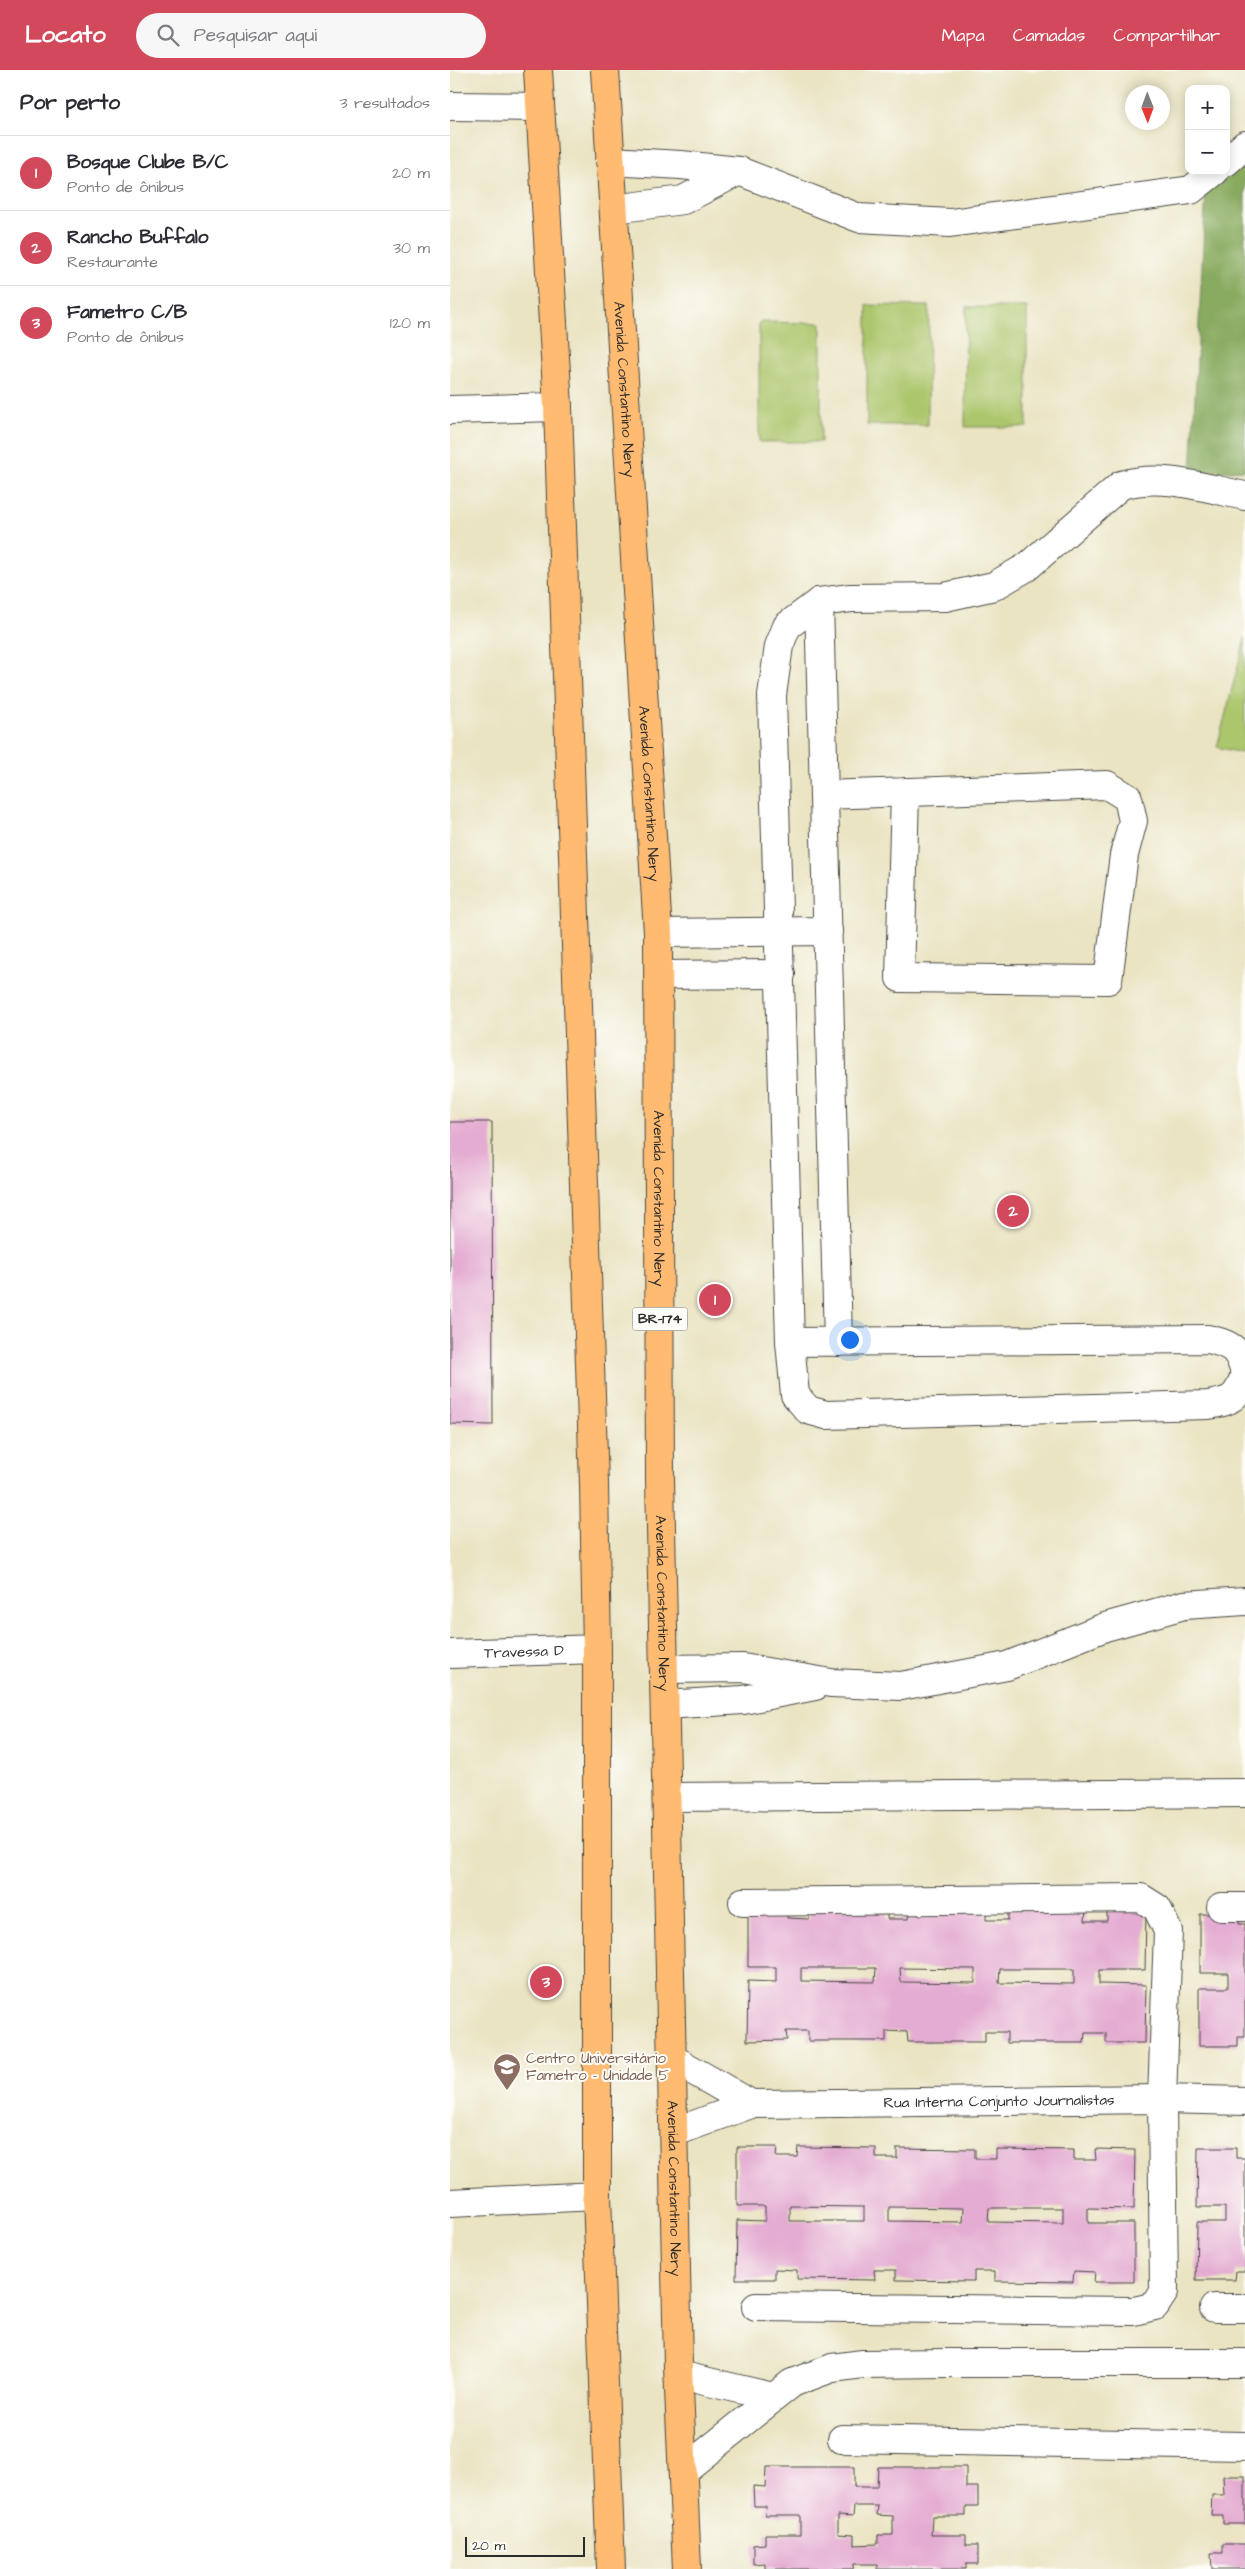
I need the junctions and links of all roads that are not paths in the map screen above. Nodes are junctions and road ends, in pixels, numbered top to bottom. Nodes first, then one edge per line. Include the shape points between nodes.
1 (538, 70) edge
2 (605, 70) edge
3 (450, 106) edge
4 (540, 107) junction
5 (1245, 145) edge
6 (1230, 158) edge
7 (610, 161) junction
8 (739, 172) junction
9 (1210, 175) edge
10 (614, 209) junction
11 (558, 407) junction
12 (450, 410) edge
13 (1245, 496) edge
14 (819, 602) junction
15 (905, 792) junction
16 (824, 795) junction
17 (780, 931) junction
18 (828, 931) junction
19 (658, 933) junction
20 (781, 974) junction
21 (659, 975) junction
22 (790, 1342) junction
23 (838, 1342) junction
24 (1245, 1375) edge
25 (1245, 1601) edge
26 (597, 1649) junction
27 (450, 1654) edge
28 (664, 1669) junction
29 (831, 1683) junction
30 (665, 1705) junction
31 (1245, 1793) edge
32 (667, 1798) junction
33 (743, 1902) dead end
34 (673, 2059) junction
35 (1162, 2099) junction
36 (1245, 2101) edge
37 (751, 2104) junction
38 (675, 2132) junction
39 (597, 2196) junction
40 (450, 2203) edge
41 (756, 2307) dead end
42 (1214, 2308) dead end
43 (1245, 2308) edge
44 (1245, 2363) edge
45 (679, 2375) junction
46 (773, 2397) junction
47 (842, 2439) dead end
48 (1245, 2446) edge
49 (683, 2471) junction
50 (611, 2569) edge
51 (687, 2569) edge

1 - 4 highway
2 - 7 highway, Avenida Constantino Nery / BR-174
3 - 4 street
4 - 11 highway
5 - 6 street
7 - 8 street via 682,164
7 - 10 highway, Avenida Constantino Nery / BR-174
8 - 9 street via 859,218 950,223 1191,190
8 - 10 street via 683,200
10 - 19 highway, Avenida Constantino Nery / BR-174
11 - 12 street
11 - 26 highway
13 - 14 street via 1164,479 1140,480 1122,485 1027,567 994,586 945,597 851,598
14 - 16 street
14 - 17 street via 787,626 775,666 772,695
15 - 15 street via 1107,786 1128,798 1133,821 1124,855 1108,980 900,978
15 - 16 street
16 - 18 street
17 - 18 street
17 - 19 street
17 - 20 street
18 - 23 street
19 - 21 highway, Avenida Constantino Nery / BR-174
20 - 21 street
20 - 22 street
21 - 28 highway, Avenida Constantino Nery / BR-174 via 660,1479
22 - 23 street
22 - 24 street via 795,1395 808,1410 826,1415 1208,1406 1229,1402 1239,1392
23 - 24 street via 1208,1339 1229,1344 1241,1357
25 - 29 street via 1175,1607 1105,1627 1007,1666 901,1686
26 - 27 street, Travessa D
26 - 39 highway
28 - 29 street via 743,1668
28 - 30 highway, Avenida Constantino Nery / BR-174
29 - 30 street via 744,1700
30 - 32 highway, Avenida Constantino Nery / BR-174
31 - 32 street
32 - 34 highway, Avenida Constantino Nery / BR-174
33 - 35 street via 1142,1898 1157,1908 1168,1931
34 - 37 street
34 - 38 highway, Avenida Constantino Nery / BR-174
35 - 36 street, Rua Interna Conjunto Journalistas
35 - 37 street, Rua Interna Conjunto Journalistas
35 - 41 street via 1164,2292 1155,2306 1134,2311
37 - 38 street, Rua Interna Conjunto Journalistas
38 - 45 highway, Avenida Constantino Nery / BR-174
39 - 40 street
39 - 50 highway
42 - 43 street
44 - 46 street via 863,2364 812,2374
45 - 46 street
45 - 49 highway, Avenida Constantino Nery / BR-174
46 - 49 street
47 - 48 street
49 - 51 highway, Avenida Constantino Nery / BR-174

